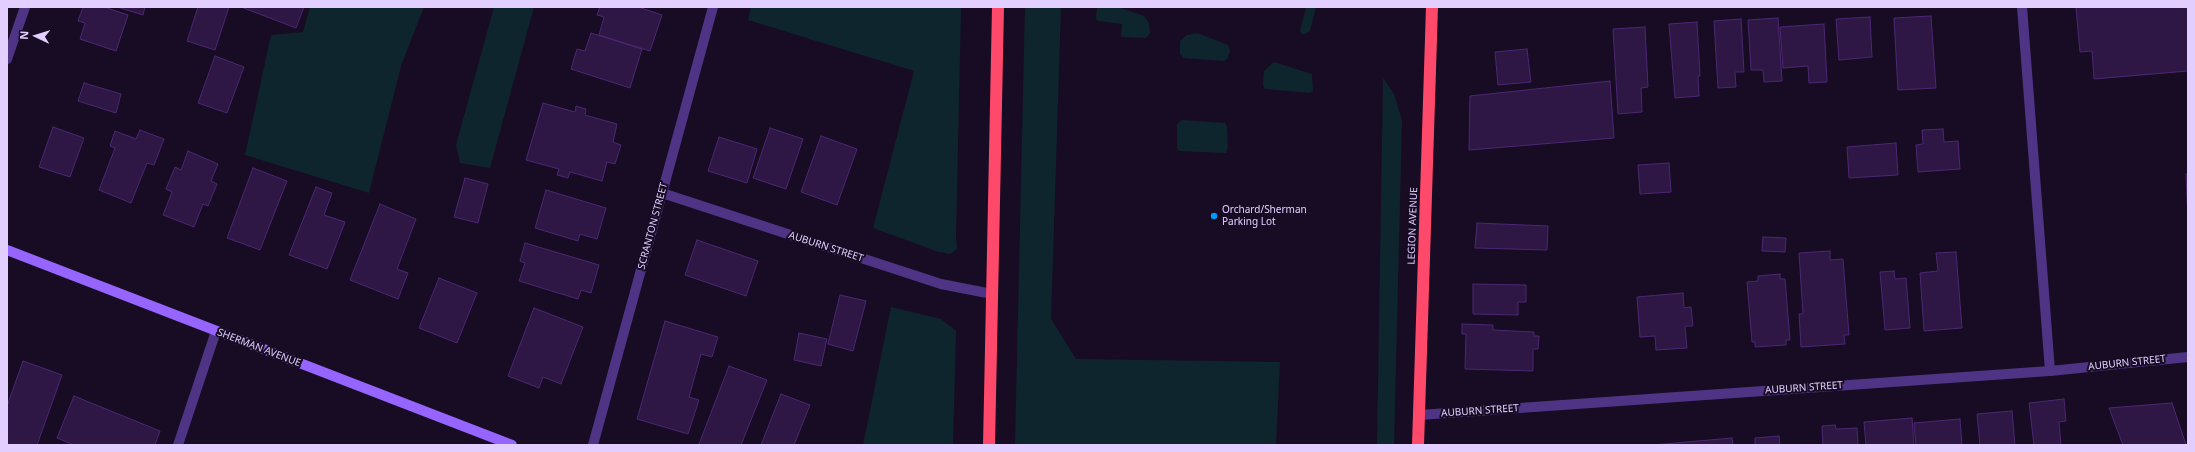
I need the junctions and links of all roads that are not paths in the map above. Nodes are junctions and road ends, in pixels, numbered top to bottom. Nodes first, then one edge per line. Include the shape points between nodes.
1 (25, 7) edge
2 (713, 7) edge
3 (998, 7) edge
4 (1432, 7) edge
5 (2022, 7) edge
6 (7, 59) edge
7 (662, 193) junction
8 (7, 250) edge
9 (992, 294) junction
10 (216, 331) junction
11 (2188, 357) edge
12 (2050, 371) junction
13 (1419, 415) junction
14 (178, 445) edge
15 (512, 445) edge
16 (593, 445) edge
17 (989, 445) edge
18 (1418, 445) edge

1 - 6 street
2 - 7 street, SCRANTON STREET
3 - 9 highway
4 - 13 highway, LEGION AVENUE
5 - 12 street
7 - 9 street, AUBURN STREET via 941,284
7 - 16 street, SCRANTON STREET
8 - 10 main road, SHERMAN AVENUE
9 - 17 highway
10 - 14 street
10 - 15 main road, SHERMAN AVENUE
11 - 12 street, AUBURN STREET
12 - 13 street, AUBURN STREET
13 - 18 highway, LEGION AVENUE

